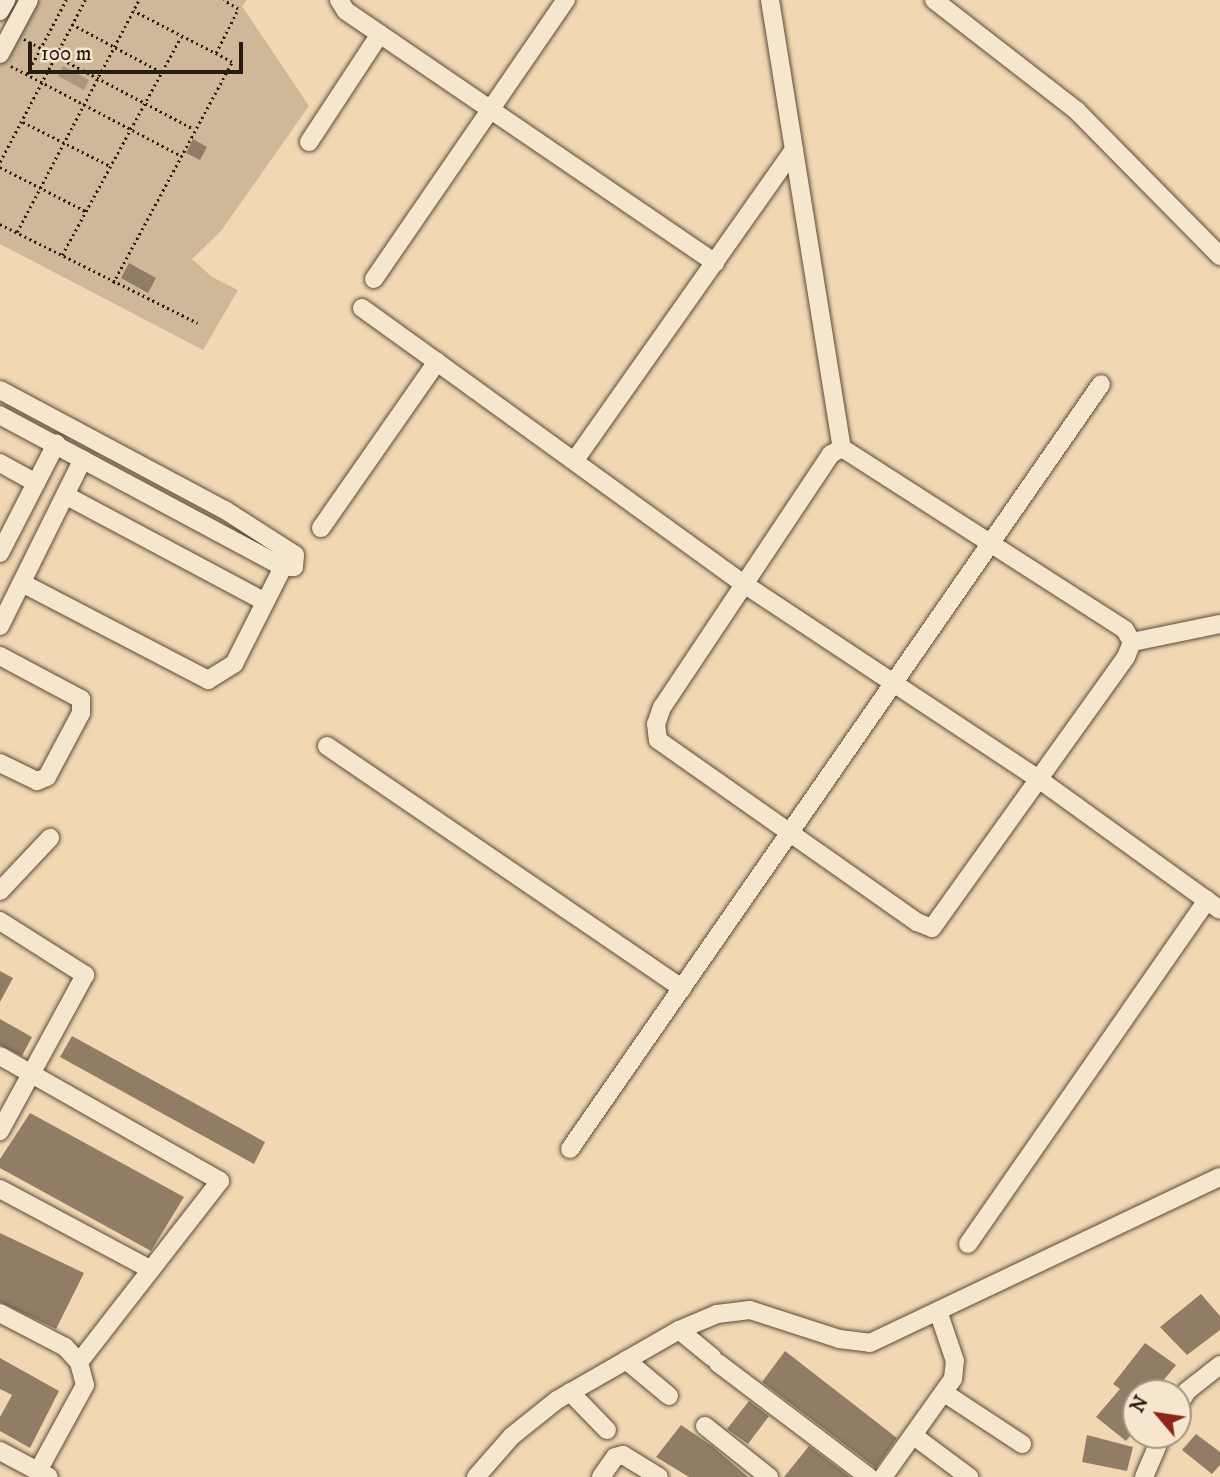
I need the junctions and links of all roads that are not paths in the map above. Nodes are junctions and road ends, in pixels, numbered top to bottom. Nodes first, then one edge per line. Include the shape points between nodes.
1 (6, 0) edge
2 (29, 0) edge
3 (339, 0) edge
4 (566, 0) edge
5 (770, 0) edge
6 (934, 0) edge
7 (0, 11) edge
8 (380, 34) junction
9 (4, 60) edge
10 (491, 109) junction
11 (309, 142) dead end
12 (794, 149) junction
13 (1220, 256) edge
14 (715, 262) junction
15 (374, 279) dead end
16 (362, 308) dead end
17 (437, 362) junction
18 (1101, 384) dead end
19 (0, 390) edge
20 (0, 415) edge
21 (83, 434) junction
22 (842, 448) junction
23 (70, 452) junction
24 (575, 460) junction
25 (0, 463) edge
26 (36, 483) junction
27 (65, 495) junction
28 (321, 528) dead end
29 (990, 542) junction
30 (0, 553) edge
31 (283, 567) junction
32 (22, 583) junction
33 (744, 584) junction
34 (265, 602) junction
35 (1220, 624) edge
36 (0, 626) edge
37 (1132, 642) junction
38 (0, 656) edge
39 (893, 682) junction
40 (327, 746) dead end
41 (0, 763) edge
42 (1040, 780) junction
43 (789, 832) junction
44 (50, 838) dead end
45 (0, 891) edge
46 (1213, 905) edge
47 (0, 921) edge
48 (682, 988) junction
49 (0, 1056) edge
50 (32, 1073) junction
51 (0, 1130) edge
52 (570, 1149) dead end
53 (1220, 1177) edge
54 (0, 1189) edge
55 (968, 1244) dead end
56 (150, 1269) junction
57 (0, 1313) edge
58 (939, 1314) junction
59 (679, 1330) junction
60 (626, 1360) junction
61 (79, 1363) junction
62 (1220, 1365) edge
63 (1192, 1386) edge
64 (570, 1392) junction
65 (946, 1394) junction
66 (669, 1396) dead end
67 (705, 1426) dead end
68 (607, 1430) dead end
69 (914, 1436) junction
70 (1022, 1444) dead end
71 (1156, 1449) edge
72 (0, 1451) edge
73 (43, 1474) edge
74 (476, 1477) edge
75 (601, 1477) edge
76 (659, 1477) edge
77 (769, 1477) edge
78 (869, 1477) edge
79 (883, 1477) edge
80 (969, 1477) edge
81 (1144, 1477) edge

1 - 7 street
2 - 9 street
3 - 8 street via 346,11
4 - 10 street
5 - 12 street
6 - 13 street via 1077,111
8 - 10 street
8 - 11 street
10 - 14 street
10 - 15 street
12 - 14 street
12 - 22 street
14 - 24 street
16 - 17 street
17 - 24 street
17 - 28 street
18 - 29 street
19 - 21 street
20 - 23 street
21 - 23 street
21 - 31 street via 284,546 297,560 294,567
22 - 29 street
22 - 33 street via 831,454
23 - 26 street
23 - 27 street
23 - 31 street
24 - 33 street
25 - 26 street
26 - 30 street
27 - 32 street
27 - 34 street
29 - 37 street via 1125,630
29 - 39 street
31 - 34 street
32 - 34 street via 208,680 234,664
32 - 36 street
33 - 39 street
33 - 43 street via 662,707 656,724 659,740
35 - 37 street
37 - 42 street
38 - 41 street via 81,699 81,713 47,777 37,782
39 - 42 street
39 - 43 street
40 - 48 street
42 - 43 street via 932,928
42 - 46 street
43 - 48 street
44 - 45 street
46 - 55 street
47 - 50 street via 85,975
48 - 52 street
49 - 50 street
50 - 51 street
50 - 56 street via 220,1181
53 - 58 street
54 - 56 street
56 - 61 street
57 - 61 street via 65,1347
58 - 59 street via 870,1343 839,1339 750,1310 717,1314
58 - 65 street via 955,1361
59 - 60 street
59 - 78 street
60 - 64 street
60 - 66 street
61 - 73 street via 85,1385
62 - 63 street
64 - 68 street
64 - 74 street via 512,1436
65 - 69 street
65 - 70 street
67 - 77 street
69 - 79 street
69 - 80 street
71 - 81 street
72 - 73 street
75 - 76 street via 615,1457 623,1455

